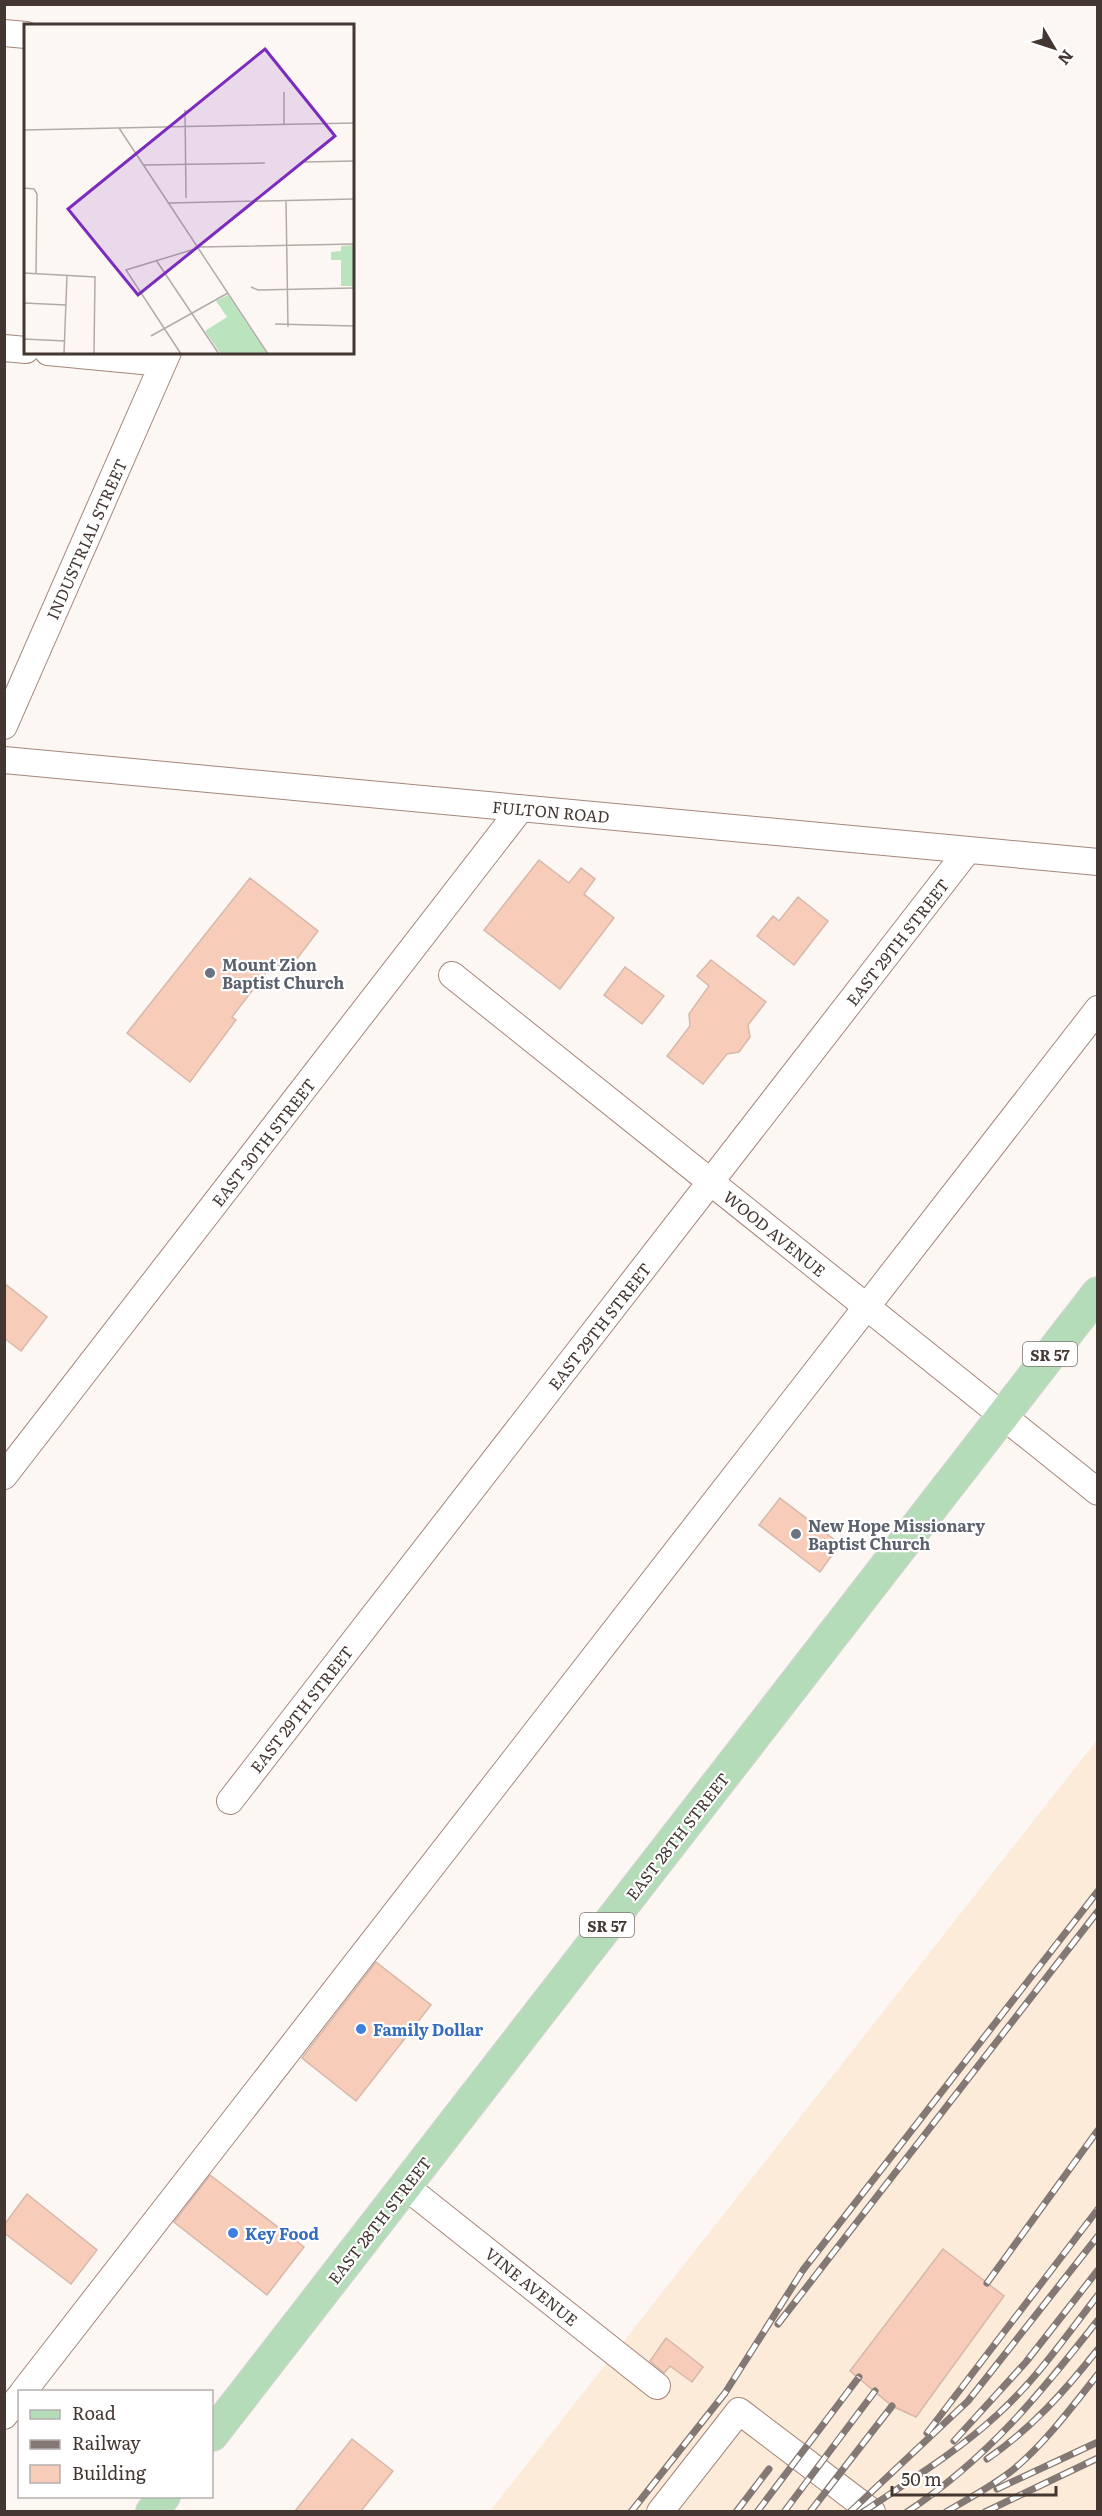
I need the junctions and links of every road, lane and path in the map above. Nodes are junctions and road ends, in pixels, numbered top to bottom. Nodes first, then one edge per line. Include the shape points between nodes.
1 (4, 33) edge
2 (24, 35) edge
3 (4, 348) edge
4 (24, 350) edge
5 (87, 354) edge
6 (165, 358) edge
7 (4, 726) edge
8 (4, 760) edge
9 (521, 808) junction
10 (968, 850) junction
11 (1098, 862) edge
12 (452, 975) dead end
13 (1098, 1009) edge
14 (711, 1182) junction
15 (1098, 1293) edge
16 (866, 1305) junction
17 (1003, 1416) junction
18 (4, 1476) edge
19 (1098, 1492) edge
20 (230, 1801) dead end
21 (405, 2186) junction
22 (657, 2386) dead end
23 (24, 2390) edge
24 (18, 2398) edge
25 (4, 2416) edge
26 (213, 2434) edge
27 (162, 2498) edge
28 (152, 2511) edge
29 (660, 2511) edge
30 (873, 2511) edge

1 - 2 street
3 - 4 street
5 - 6 street
6 - 7 street, INDUSTRIAL STREET
8 - 9 street, FULTON ROAD
9 - 10 street, FULTON ROAD
9 - 18 street, EAST 30TH STREET
10 - 11 street, FULTON ROAD
10 - 14 street, EAST 29TH STREET
12 - 14 street, WOOD AVENUE
13 - 16 street
14 - 16 street, WOOD AVENUE
14 - 20 street, EAST 29TH STREET
15 - 17 main road, EAST 28TH STREET / SR 57
16 - 17 street, WOOD AVENUE
16 - 23 street
17 - 19 street, WOOD AVENUE
17 - 21 main road, EAST 28TH STREET / SR 57
21 - 22 street, VINE AVENUE
21 - 26 main road, EAST 28TH STREET / SR 57
24 - 25 street
27 - 28 main road
29 - 30 street via 739,2411

